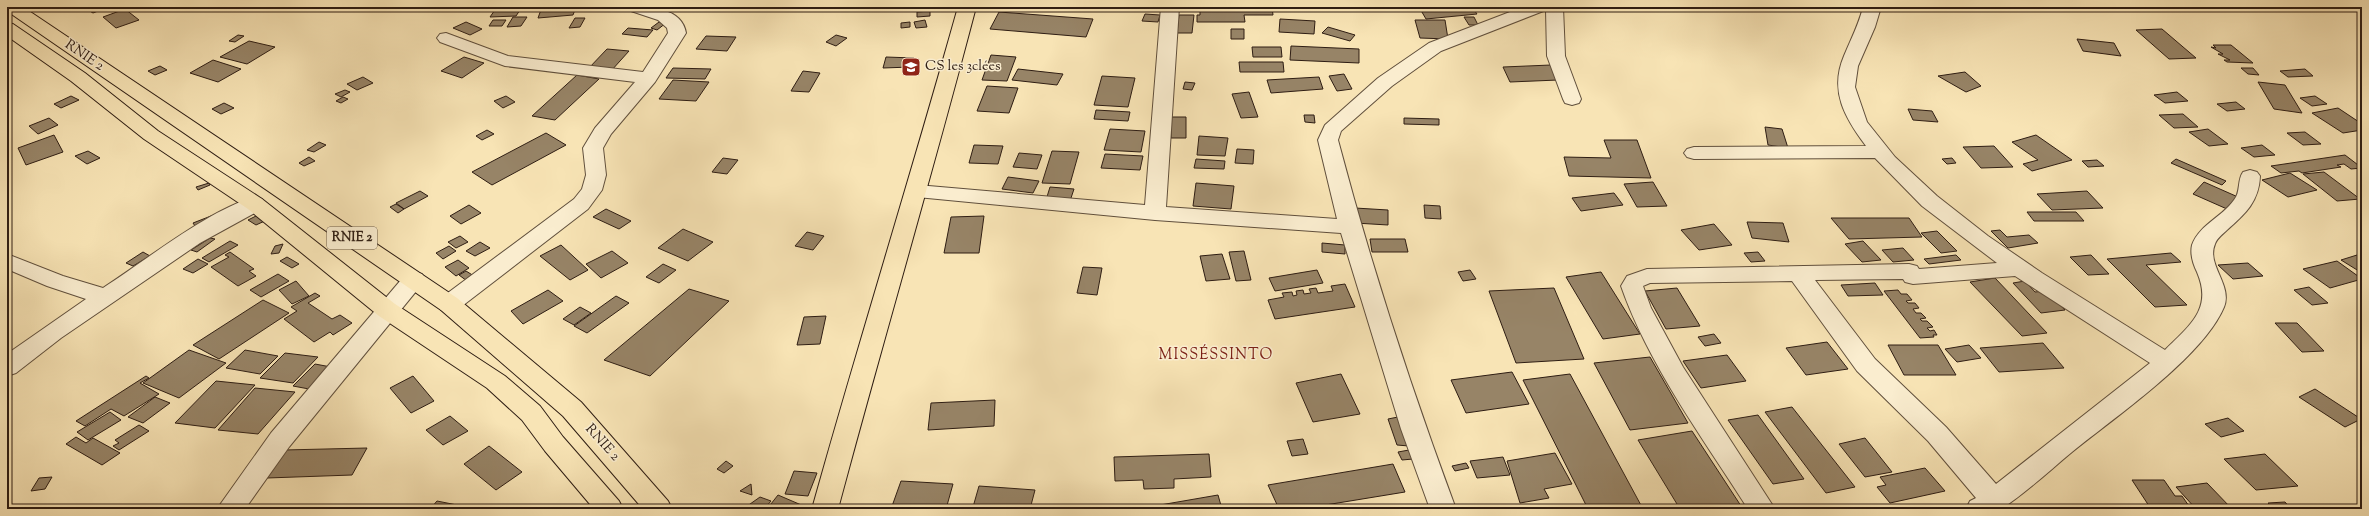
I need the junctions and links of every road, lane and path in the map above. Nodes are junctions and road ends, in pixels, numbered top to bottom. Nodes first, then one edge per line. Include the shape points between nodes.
1 (12, 7) edge
2 (637, 7) edge
3 (967, 7) edge
4 (1170, 7) edge
5 (1539, 7) edge
6 (1554, 7) edge
7 (1872, 7) edge
8 (7, 28) edge
9 (446, 38) dead end
10 (648, 78) junction
11 (1572, 99) dead end
12 (1878, 152) junction
13 (1694, 153) dead end
14 (2250, 176) dead end
15 (917, 191) junction
16 (255, 204) junction
17 (1155, 213) junction
18 (1350, 227) junction
19 (7, 261) edge
20 (2022, 268) junction
21 (1799, 274) junction
22 (414, 279) junction
23 (106, 297) junction
24 (449, 304) junction
25 (387, 310) junction
26 (2167, 362) junction
27 (7, 367) edge
28 (1986, 505) edge
29 (230, 509) edge
30 (610, 509) edge
31 (659, 509) edge
32 (825, 509) edge
33 (1443, 509) edge
34 (1762, 509) edge

1 - 22 main road, RNIE 2 / RNIE 2
2 - 10 street via 664,16 676,26 677,33
3 - 15 main road
4 - 17 street
5 - 18 street via 1435,47 1385,82 1332,129 1328,140
6 - 11 street via 1556,56
7 - 12 street via 1870,22 1847,76 1846,87 1858,122
8 - 16 main road, RNIE 2 / RNIE 2 via 78,77 151,136
9 - 10 street via 504,61
10 - 24 street via 602,132 593,148 596,174 592,190 581,204
12 - 13 street
12 - 20 street via 1909,185 1974,236
14 - 26 street via 2247,199 2206,239 2202,256 2215,300 2209,314
15 - 17 street
15 - 32 main road via 873,333
16 - 23 street via 206,230
16 - 25 main road, RNIE 2 / RNIE 2
17 - 18 street
18 - 33 street via 1414,429
19 - 23 street via 55,281
20 - 21 street via 1913,277 1909,271
20 - 26 street
21 - 28 street via 1866,365 1937,434
21 - 34 street via 1647,276 1635,281 1632,286 1640,308 1673,371
22 - 24 main road, RNIE 2 / RNIE 2
22 - 25 street
23 - 27 street
24 - 31 main road, RNIE 2 / RNIE 2 via 572,409
25 - 29 street via 280,440
25 - 30 main road, RNIE 2 / RNIE 2 via 496,382 525,408
26 - 28 street

